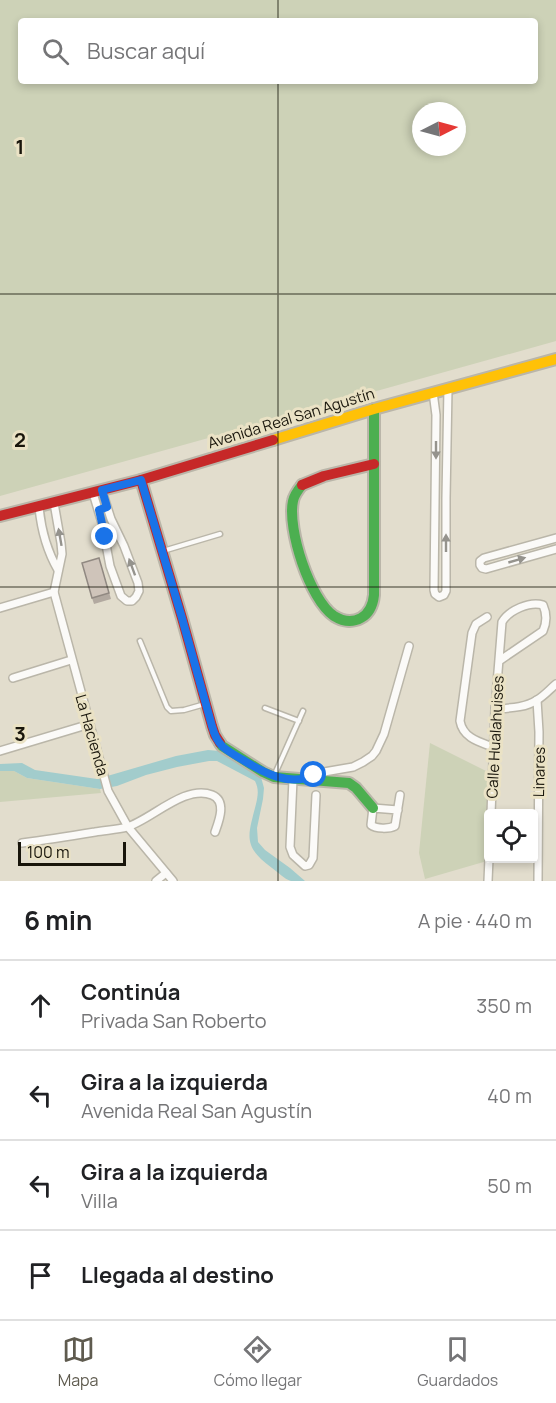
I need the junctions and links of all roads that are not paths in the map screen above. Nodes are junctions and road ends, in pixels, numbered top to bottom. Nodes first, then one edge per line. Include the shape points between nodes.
1 (556, 358) edge
2 (448, 388) junction
3 (433, 392) junction
4 (374, 409) junction
5 (374, 464) junction
6 (141, 480) junction
7 (98, 492) junction
8 (435, 498) junction
9 (446, 498) junction
10 (54, 503) junction
11 (37, 507) junction
12 (107, 507) junction
13 (99, 510) junction
14 (0, 518) edge
15 (117, 533) junction
16 (220, 534) dead end
17 (105, 537) junction
18 (556, 538) edge
19 (533, 544) junction
20 (556, 549) edge
21 (162, 551) junction
22 (536, 555) junction
23 (58, 570) junction
24 (54, 592) junction
25 (0, 608) edge
26 (487, 617) dead end
27 (140, 641) dead end
28 (409, 646) dead end
29 (71, 660) junction
30 (499, 661) junction
31 (13, 678) dead end
32 (556, 684) edge
33 (537, 700) junction
34 (206, 704) junction
35 (265, 708) dead end
36 (495, 709) junction
37 (303, 711) dead end
38 (299, 721) junction
39 (90, 724) junction
40 (493, 747) junction
41 (0, 751) edge
42 (274, 777) junction
43 (306, 778) junction
44 (293, 779) junction
45 (316, 795) dead end
46 (400, 795) dead end
47 (373, 808) junction
48 (491, 809) edge
49 (398, 810) junction
50 (128, 827) junction
51 (215, 832) dead end
52 (22, 843) dead end
53 (489, 863) edge
54 (166, 873) junction
55 (156, 881) edge
56 (173, 881) edge
57 (488, 881) edge
58 (538, 881) edge

1 - 2 street, Avenida Real San Agustín
2 - 3 street, Avenida Real San Agustín
2 - 9 street
3 - 4 street, Avenida Real San Agustín
3 -> 8 street
4 - 5 street
4 - 6 street, Avenida Real San Agustín
5 - 5 street via 373,604 359,620 350,622 331,615 306,574 295,545 291,502 301,485
6 - 7 street, Avenida Real San Agustín
6 - 21 street
7 - 10 street, Avenida Real San Agustín
7 - 12 street
7 - 13 street
8 - 9 street
8 -> 9 street via 434,590 439,597 446,591
10 - 11 street, Avenida Real San Agustín
23 -> 10 street, La Hacienda via 62,543
11 - 14 street, Avenida Real San Agustín
11 - 23 street via 50,557
12 - 13 street
12 - 15 street
13 - 17 street
15 - 17 street
17 -> 15 street via 110,567 121,596 132,601 138,583
16 - 21 lane
18 - 19 street
19 - 22 street
19 -> 22 street via 484,558 480,565 486,569
20 - 22 street
21 - 34 street
23 - 24 street, La Hacienda
24 - 25 street
24 - 29 street, La Hacienda
26 - 40 street via 476,624 472,633 460,721 470,738
27 - 34 lane via 171,711
28 - 43 street via 376,751 353,767
29 - 31 street
29 - 39 street, La Hacienda
30 - 30 street, Calle Hualahuises via 543,631 543,605 529,605 504,618
30 - 36 street, Calle Hualahuises
32 - 33 street
33 - 36 street
33 - 58 street, Linares
34 - 42 street via 222,746
35 - 38 lane
36 - 40 street, Calle Hualahuises
37 - 38 lane
38 - 42 lane
39 - 41 street
39 - 50 street, La Hacienda via 108,792
40 - 48 street, Calle Hualahuises
42 - 44 street
43 - 44 street
43 - 47 street via 353,785
44 - 45 street via 290,847 305,866 313,858
46 - 49 street
47 - 49 street
47 - 49 street via 371,824 376,828 395,826
50 - 51 street via 186,796 202,793 219,801
50 - 52 street
50 - 54 street, La Hacienda
53 - 57 street
54 - 55 street
54 - 56 street, La Hacienda

